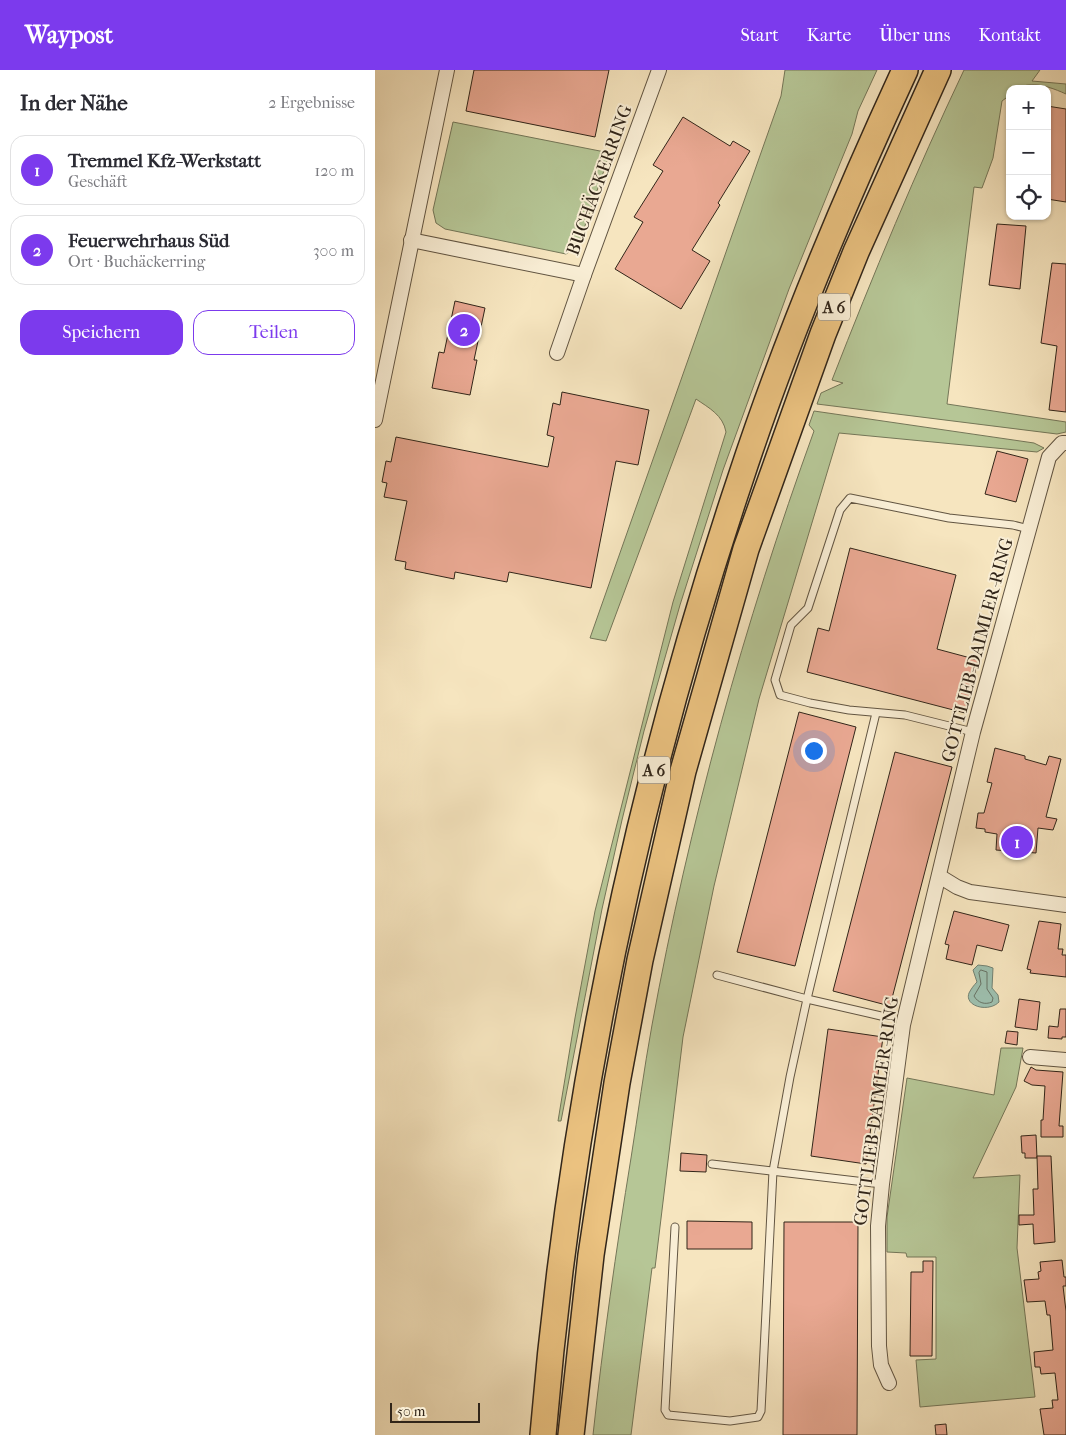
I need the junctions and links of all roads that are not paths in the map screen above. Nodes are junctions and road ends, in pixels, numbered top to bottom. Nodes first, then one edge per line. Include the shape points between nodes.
1 (447, 70) edge
2 (659, 70) edge
3 (905, 70) edge
4 (938, 70) edge
5 (411, 240) junction
6 (584, 275) junction
7 (557, 354) dead end
8 (375, 420) edge
9 (1066, 442) edge
10 (1029, 529) junction
11 (876, 713) junction
12 (973, 732) junction
13 (939, 876) junction
14 (1066, 905) edge
15 (717, 975) dead end
16 (807, 999) junction
17 (881, 1016) dead end
18 (1030, 1057) dead end
19 (1066, 1060) edge
20 (713, 1164) dead end
21 (773, 1171) junction
22 (882, 1184) junction
23 (675, 1227) dead end
24 (889, 1382) dead end
25 (543, 1435) edge
26 (571, 1435) edge

1 - 5 street
2 - 6 street, BUCHÄCKERRING
3 - 25 highway, A 6 via 830,239 778,373 718,546 659,749 600,1012 574,1161
4 - 26 highway, A 6 via 823,334 746,549 683,771 640,960 617,1083 591,1255
5 - 6 street, BUCHÄCKERRING
5 - 8 street
6 - 7 street, BUCHÄCKERRING
9 - 10 street, GOTTLIEB-DAIMLER-RING via 1049,457
10 - 11 lane via 949,518 850,498 840,510 809,608 791,626 775,680 780,695 809,703
10 - 12 street, GOTTLIEB-DAIMLER-RING
11 - 12 lane via 905,715
11 - 16 lane
12 - 13 street, GOTTLIEB-DAIMLER-RING
13 - 14 street via 970,892
13 - 22 street, GOTTLIEB-DAIMLER-RING via 903,1025
15 - 16 lane
16 - 17 lane
16 - 21 lane
18 - 19 street
20 - 21 lane
21 - 22 lane
21 - 23 lane via 761,1411 758,1417 730,1421 668,1415 665,1410
22 - 24 street, GOTTLIEB-DAIMLER-RING via 878,1226 879,1346 881,1365

